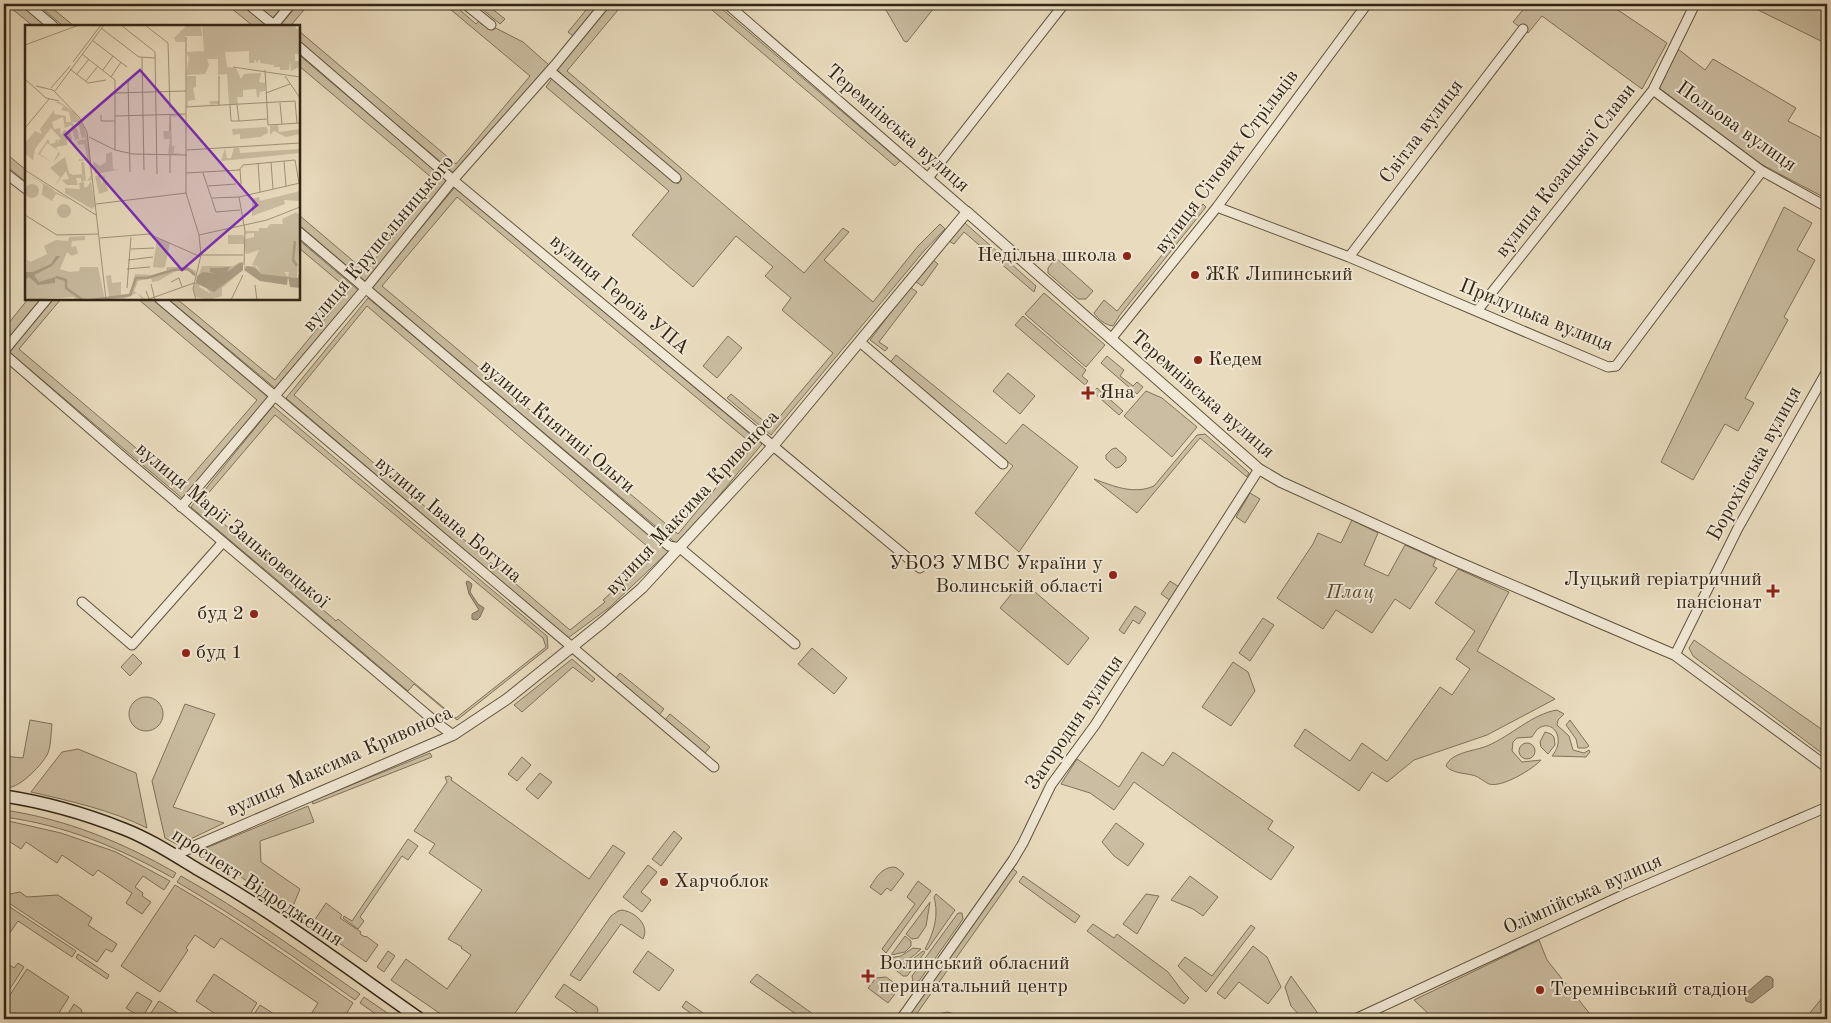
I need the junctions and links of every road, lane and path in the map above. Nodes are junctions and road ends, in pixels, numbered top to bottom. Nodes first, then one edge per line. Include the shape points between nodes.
1 (27, 4) edge
2 (248, 4) edge
3 (292, 4) edge
4 (465, 4) edge
5 (605, 4) edge
6 (727, 4) edge
7 (1064, 4) edge
8 (1367, 4) edge
9 (1695, 4) edge
10 (52, 25) edge
11 (273, 25) edge
12 (275, 25) edge
13 (491, 25) dead end
14 (1523, 29) dead end
15 (300, 48) edge
16 (550, 71) junction
17 (1652, 90) junction
18 (1762, 171) junction
19 (4, 172) edge
20 (676, 178) dead end
21 (928, 178) junction
22 (453, 180) junction
23 (25, 188) edge
24 (1217, 207) junction
25 (1827, 207) edge
26 (967, 212) junction
27 (300, 233) edge
28 (1349, 257) junction
29 (366, 288) junction
30 (46, 300) edge
31 (161, 300) edge
32 (1477, 311) junction
33 (1110, 339) junction
34 (860, 342) junction
35 (4, 352) edge
36 (1827, 371) edge
37 (275, 396) junction
38 (773, 446) junction
39 (1003, 464) dead end
40 (1259, 470) junction
41 (181, 507) junction
42 (223, 542) junction
43 (680, 548) junction
44 (920, 568) dead end
45 (82, 602) dead end
46 (794, 644) dead end
47 (572, 647) junction
48 (1675, 655) junction
49 (438, 724) junction
50 (453, 735) junction
51 (441, 741) junction
52 (1827, 766) edge
53 (714, 767) dead end
54 (4, 796) edge
55 (1827, 806) edge
56 (174, 855) junction
57 (420, 1019) edge
58 (901, 1019) edge
59 (1355, 1019) edge

1 - 10 street
2 - 11 street
3 - 12 street
4 - 13 street
5 - 16 street, вулиця Крушельницького
6 - 21 street, Теремнівська вулиця
7 - 21 street
8 - 24 street, вулиця Січових Стрільців
9 - 17 street, вулиця Козацької Слави
14 - 28 street, Світла вулиця
15 - 22 street, вулиця Героїв УПА
16 - 20 street
16 - 22 street, вулиця Крушельницького
17 - 18 street, Польова вулиця
17 - 32 street, вулиця Козацької Слави
18 - 25 street, Польова вулиця
18 - 32 street, Прилуцька вулиця via 1616,366 1608,367
19 - 23 street
21 - 26 street, Теремнівська вулиця
22 - 29 street, вулиця Крушельницького
22 - 38 street, вулиця Героїв УПА
24 - 28 street, Прилуцька вулиця
24 - 33 street, вулиця Січових Стрільців
26 - 33 street, Теремнівська вулиця
26 - 34 street, вулиця Максима Кривоноса
27 - 29 street, вулиця Княгині Ольги
28 - 32 street, Прилуцька вулиця
29 - 37 street, вулиця Крушельницького
29 - 43 street, вулиця Княгині Ольги via 669,546
30 - 35 street
31 - 37 street, вулиця Івана Богуна
33 - 40 street, Теремнівська вулиця
34 - 38 street, вулиця Максима Кривоноса
34 - 39 street
35 - 41 street, вулиця Марії Заньковецької
36 - 48 street, Борохівська вулиця via 1738,528
37 - 41 street, вулиця Крушельницького
37 - 47 street, вулиця Івана Богуна
38 - 43 street, вулиця Максима Кривоноса
38 - 44 street, вулиця Героїв УПА
40 - 48 street, Теремнівська вулиця via 1453,560
40 - 58 street, Загородня вулиця via 1095,725 1050,785 1013,860
41 - 42 street, вулиця Марії Заньковецької
42 - 45 street via 132,645
42 - 49 street, вулиця Марії Заньковецької
43 - 46 street, вулиця Княгині Ольги
43 - 47 street, вулиця Максима Кривоноса via 642,588
47 - 50 street, вулиця Максима Кривоноса
47 - 53 street, вулиця Івана Богуна
48 - 52 street, Теремнівська вулиця
49 - 50 street, вулиця Марії Заньковецької
49 - 51 street
50 - 51 street, вулиця Максима Кривоноса
51 - 56 street, вулиця Максима Кривоноса
54 - 56 main road, проспект Відродження via 68,810 125,830
55 - 59 street, Олімпійська вулиця via 1625,894
56 - 57 main road, проспект Відродження via 274,917

